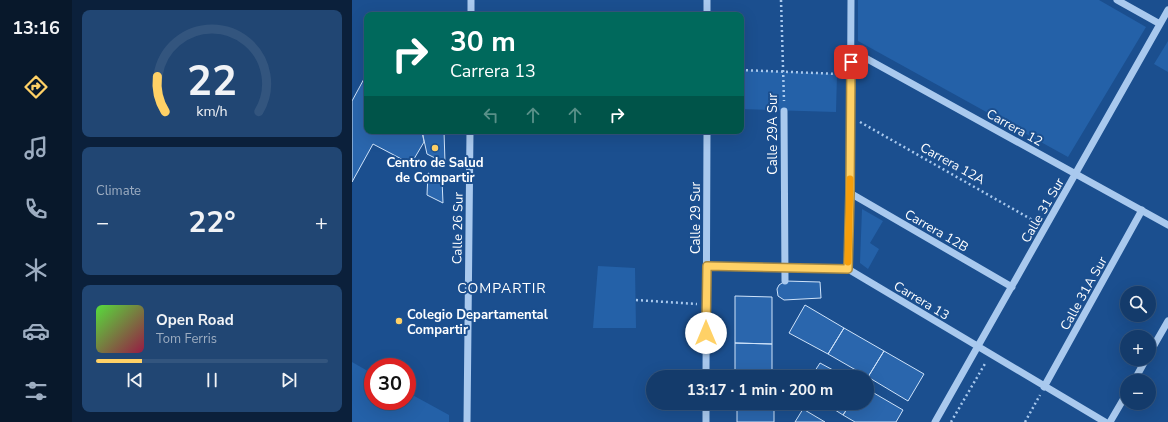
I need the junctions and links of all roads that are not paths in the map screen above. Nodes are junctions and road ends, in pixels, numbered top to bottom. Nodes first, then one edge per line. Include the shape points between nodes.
1 (471, 0) edge
2 (707, 0) edge
3 (851, 0) edge
4 (1117, 0) edge
5 (1168, 10) edge
6 (471, 12) edge
7 (707, 12) edge
8 (1160, 24) junction
9 (851, 50) junction
10 (784, 111) road end
11 (470, 134) edge
12 (707, 134) edge
13 (1076, 174) junction
14 (850, 193) junction
15 (1142, 210) junction
16 (1168, 225) edge
17 (707, 266) junction
18 (785, 268) junction
19 (848, 269) junction
20 (785, 281) dead end
21 (1012, 287) junction
22 (1168, 321) edge
23 (1156, 342) edge
24 (978, 348) junction
25 (706, 370) edge
26 (1043, 390) junction
27 (1120, 405) edge
28 (706, 410) edge
29 (467, 422) edge
30 (706, 422) edge
31 (936, 422) edge
32 (1105, 422) edge
33 (1110, 422) edge

1 - 6 street
2 - 7 street
3 - 9 street
4 - 8 street
5 - 8 street, Calle 31 Sur
8 - 13 street, Calle 31 Sur
9 - 13 street, Carrera 12
9 - 14 street
10 - 18 street, Calle 29A Sur
11 - 29 street, Calle 26 Sur
12 - 17 street, Calle 29 Sur
13 - 15 street, Carrera 12
13 - 21 street, Calle 31 Sur
14 - 19 street
14 - 21 street, Carrera 12B
15 - 16 street, Carrera 12
15 - 26 street, Calle 31A Sur
17 - 18 street
17 - 25 street, Calle 29 Sur
18 - 19 street
18 - 20 street, Calle 29A Sur
19 - 24 street, Carrera 13
21 - 24 street, Calle 31 Sur
22 - 23 street
24 - 26 street, Carrera 13
24 - 31 street, Calle 31 Sur
26 - 32 street, Carrera 13
27 - 33 street
28 - 30 street

